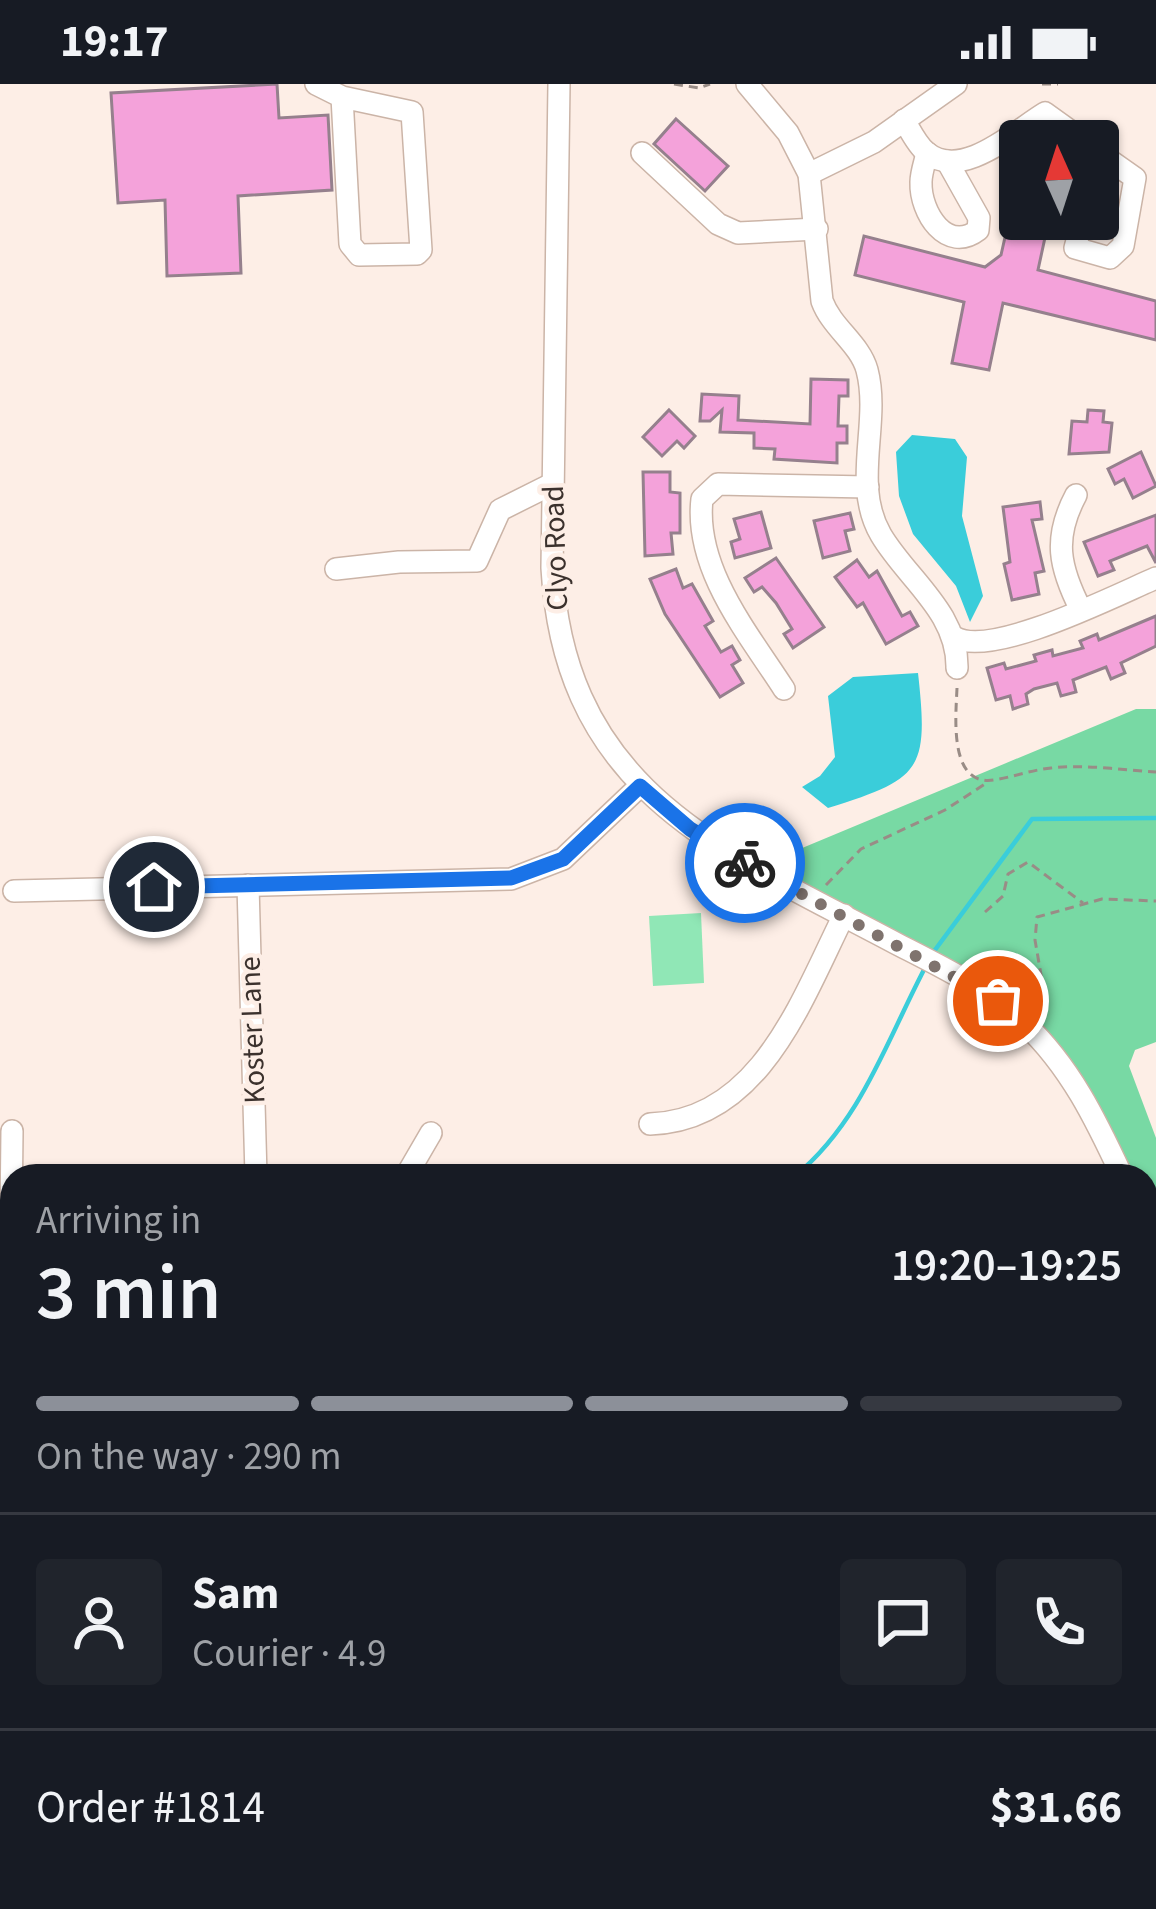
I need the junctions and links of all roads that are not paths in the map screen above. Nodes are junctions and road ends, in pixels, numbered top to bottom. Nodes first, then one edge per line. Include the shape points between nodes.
1 (316, 84) edge
2 (559, 84) edge
3 (956, 84) edge
4 (752, 86) edge
5 (342, 97) junction
6 (904, 120) junction
7 (999, 140) edge
8 (642, 153) dead end
9 (1119, 167) edge
10 (809, 174) junction
11 (817, 230) junction
12 (1077, 240) edge
13 (552, 484) junction
14 (868, 487) junction
15 (1076, 495) dead end
16 (337, 569) dead end
17 (1156, 578) edge
18 (1081, 610) junction
19 (954, 637) junction
20 (958, 668) road end
21 (784, 688) dead end
22 (640, 786) junction
23 (248, 885) junction
24 (14, 891) dead end
25 (844, 915) junction
26 (650, 1124) dead end
27 (12, 1131) dead end
28 (431, 1133) dead end
29 (11, 1164) edge
30 (256, 1164) edge
31 (413, 1164) edge
32 (1115, 1164) edge

1 - 5 street
2 - 13 street, Clyo Road
3 - 6 street
4 - 10 street
5 - 5 street via 415,117 417,254 359,255 350,244
6 - 7 street via 936,157 964,162
6 - 10 street
8 - 11 street via 718,224 737,232
9 - 12 street via 1135,178 1123,246 1110,258 1075,248
10 - 11 street
11 - 14 street via 828,317 868,376
13 - 16 street via 500,511 476,561
13 - 22 street, Clyo Road via 554,599 567,664 602,738
14 - 19 street via 881,535
14 - 21 street via 718,484 702,499 716,578
15 - 18 street via 1059,550
17 - 18 street
18 - 19 street via 970,643
19 - 20 street
22 - 23 street via 580,846 534,873
22 - 25 street, Clyo Road via 721,850
23 - 24 street
23 - 30 street, Koster Lane
25 - 26 street via 753,1077 703,1113
25 - 32 street, Clyo Road via 1023,1022 1067,1071
27 - 29 street
28 - 31 street

